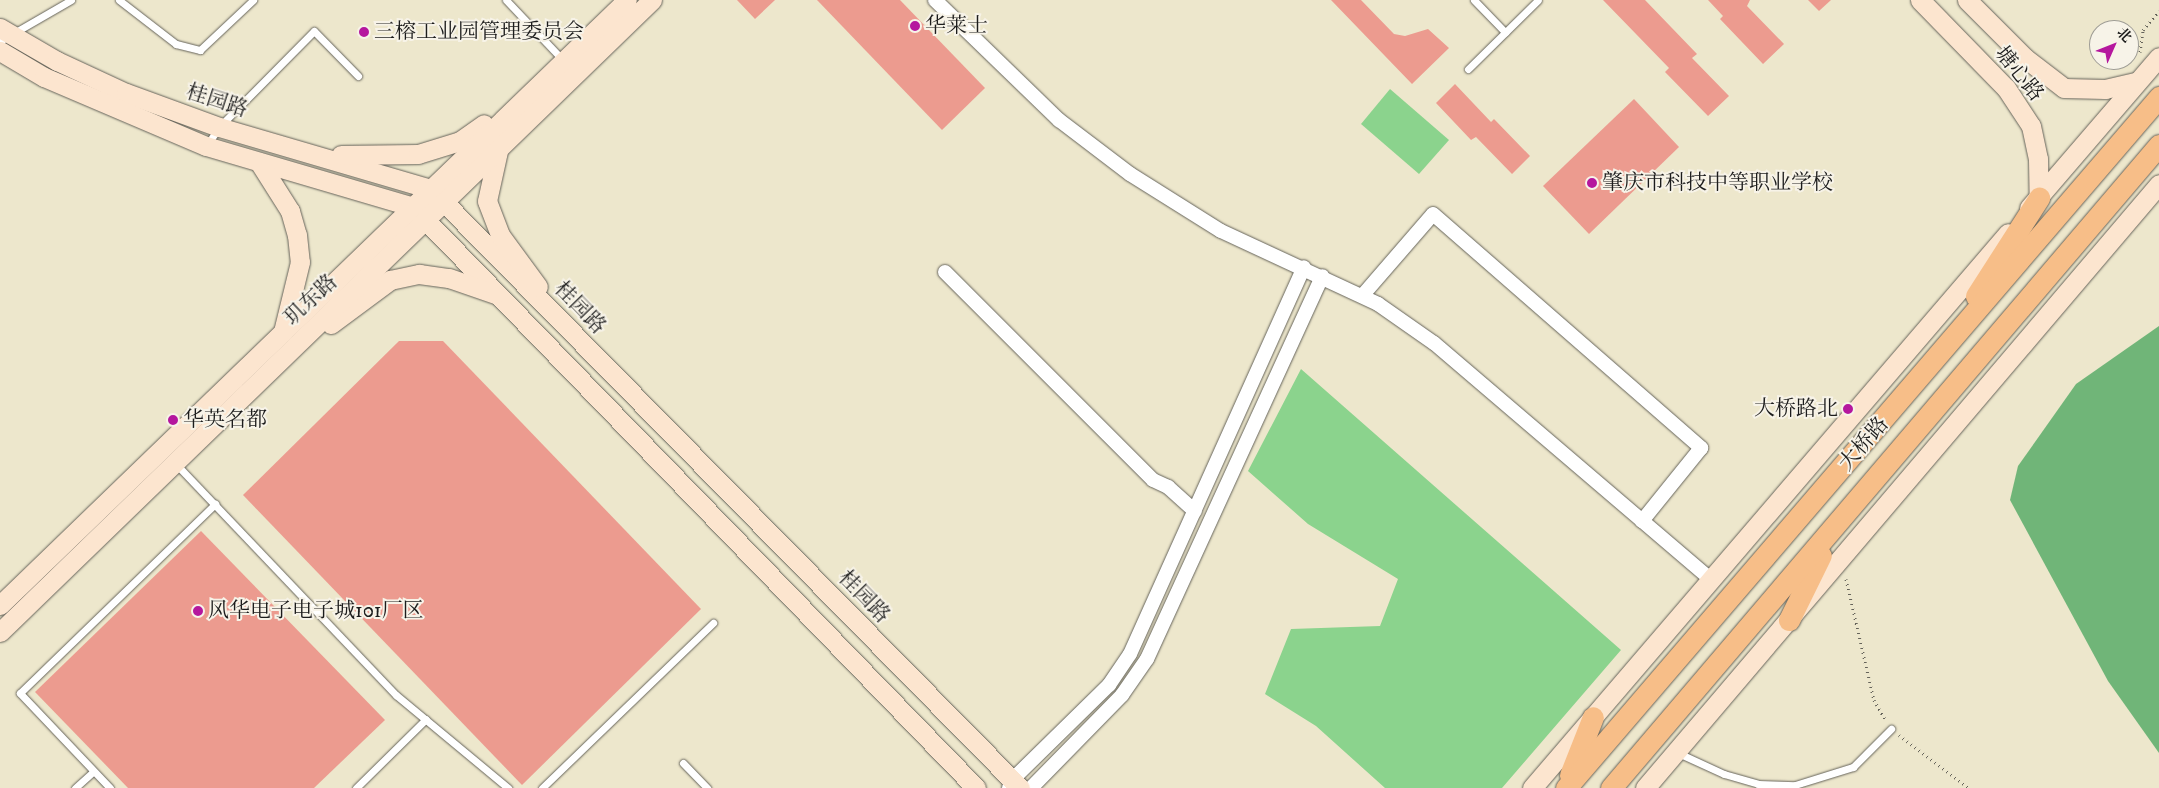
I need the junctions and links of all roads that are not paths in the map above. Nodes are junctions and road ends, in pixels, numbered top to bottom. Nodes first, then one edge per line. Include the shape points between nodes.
1 (71, 0) edge
2 (119, 0) edge
3 (253, 0) edge
4 (506, 0) edge
5 (626, 0) edge
6 (652, 0) edge
7 (935, 0) edge
8 (1474, 0) edge
9 (1538, 0) edge
10 (1920, 0) edge
11 (1967, 0) edge
12 (1505, 32) junction
13 (4, 34) edge
14 (0, 51) edge
15 (2159, 57) edge
16 (570, 67) junction
17 (1468, 69) dead end
18 (358, 76) dead end
19 (2136, 82) junction
20 (2159, 97) edge
21 (514, 108) junction
22 (218, 127) junction
23 (2159, 145) edge
24 (206, 146) junction
25 (499, 148) junction
26 (310, 154) junction
27 (259, 162) junction
28 (2159, 184) edge
29 (431, 189) junction
30 (2039, 198) junction
31 (445, 203) junction
32 (412, 207) junction
33 (426, 221) junction
34 (1304, 267) junction
35 (945, 272) dead end
36 (1322, 276) junction
37 (498, 295) junction
38 (1362, 296) junction
39 (554, 314) junction
40 (283, 332) junction
41 (304, 337) junction
42 (1938, 358) junction
43 (175, 463) junction
44 (215, 504) junction
45 (1195, 511) junction
46 (1642, 521) junction
47 (1835, 527) junction
48 (1710, 579) junction
49 (0, 605) edge
50 (1789, 620) junction
51 (713, 622) dead end
52 (0, 632) edge
53 (1593, 717) junction
54 (426, 719) junction
55 (1892, 729) road end
56 (1676, 752) junction
57 (683, 763) dead end
58 (94, 771) junction
59 (1014, 785) edge
60 (1795, 786) edge
61 (75, 788) edge
62 (110, 788) edge
63 (356, 788) edge
64 (508, 788) edge
65 (542, 788) edge
66 (707, 788) edge
67 (976, 788) edge
68 (1031, 788) edge
69 (1532, 788) edge
70 (1565, 788) edge
71 (1611, 788) edge
72 (1645, 788) edge

1 - 13 lane
2 - 3 lane via 176,44 200,50
4 - 16 lane
5 - 16 main road, 玑东路
6 - 16 main road, 玑东路
7 - 34 street via 983,50 1059,120 1130,174 1220,231
8 - 12 lane
9 - 12 lane
10 - 30 main road, 塘心路 via 2006,88 2031,126 2038,159
11 - 19 main road, 塘心路 via 2024,58 2064,88 2106,89
12 - 17 lane
13 - 22 main road, 桂园路 via 126,93
14 - 24 main road via 52,80
15 - 19 main road
16 - 21 main road, 玑东路
16 - 25 main road, 玑东路
18 - 22 lane via 314,31
19 - 30 main road
20 - 42 main road, 大桥路
21 - 26 main road via 494,117 460,141 418,154 375,157
21 - 29 main road, 玑东路
22 - 24 lane
22 - 26 main road, 桂园路
23 - 47 main road, 大桥路
24 - 27 main road
25 - 31 main road, 玑东路
25 - 39 main road via 487,201 500,235 524,263
26 - 29 main road, 桂园路
27 - 32 main road
27 - 40 main road via 290,210 297,235 300,262
28 - 50 main road
29 - 31 main road, 桂园路
29 - 32 main road, 玑东路
30 - 42 main road
30 - 48 main road
31 - 33 main road, 玑东路
31 - 39 main road, 桂园路
32 - 33 main road
32 - 40 main road, 玑东路
33 - 37 main road
33 - 41 main road, 玑东路
34 - 36 street
34 - 45 street
35 - 45 street via 1152,480 1168,487
36 - 38 street
36 - 68 street via 1147,659 1122,695
37 - 41 main road via 449,278 426,275 390,280 342,318
37 - 67 main road
38 - 46 street via 1434,343
38 - 46 street via 1433,214 1701,448
39 - 59 main road, 桂园路
40 - 49 main road, 玑东路
41 - 43 main road, 玑东路
42 - 70 main road, 大桥路
43 - 44 lane
43 - 52 main road, 玑东路
44 - 54 lane via 396,695
44 - 58 lane via 20,693
45 - 59 street via 1140,636 1120,669 1109,685
46 - 48 street
47 - 50 main road
47 - 71 main road, 大桥路
48 - 53 main road
50 - 56 main road
51 - 65 lane
53 - 69 main road
53 - 70 main road
54 - 63 lane
54 - 64 lane
55 - 60 lane via 1853,767
56 - 60 lane via 1724,774 1758,784
56 - 72 main road
57 - 66 lane
58 - 61 lane
58 - 62 lane

